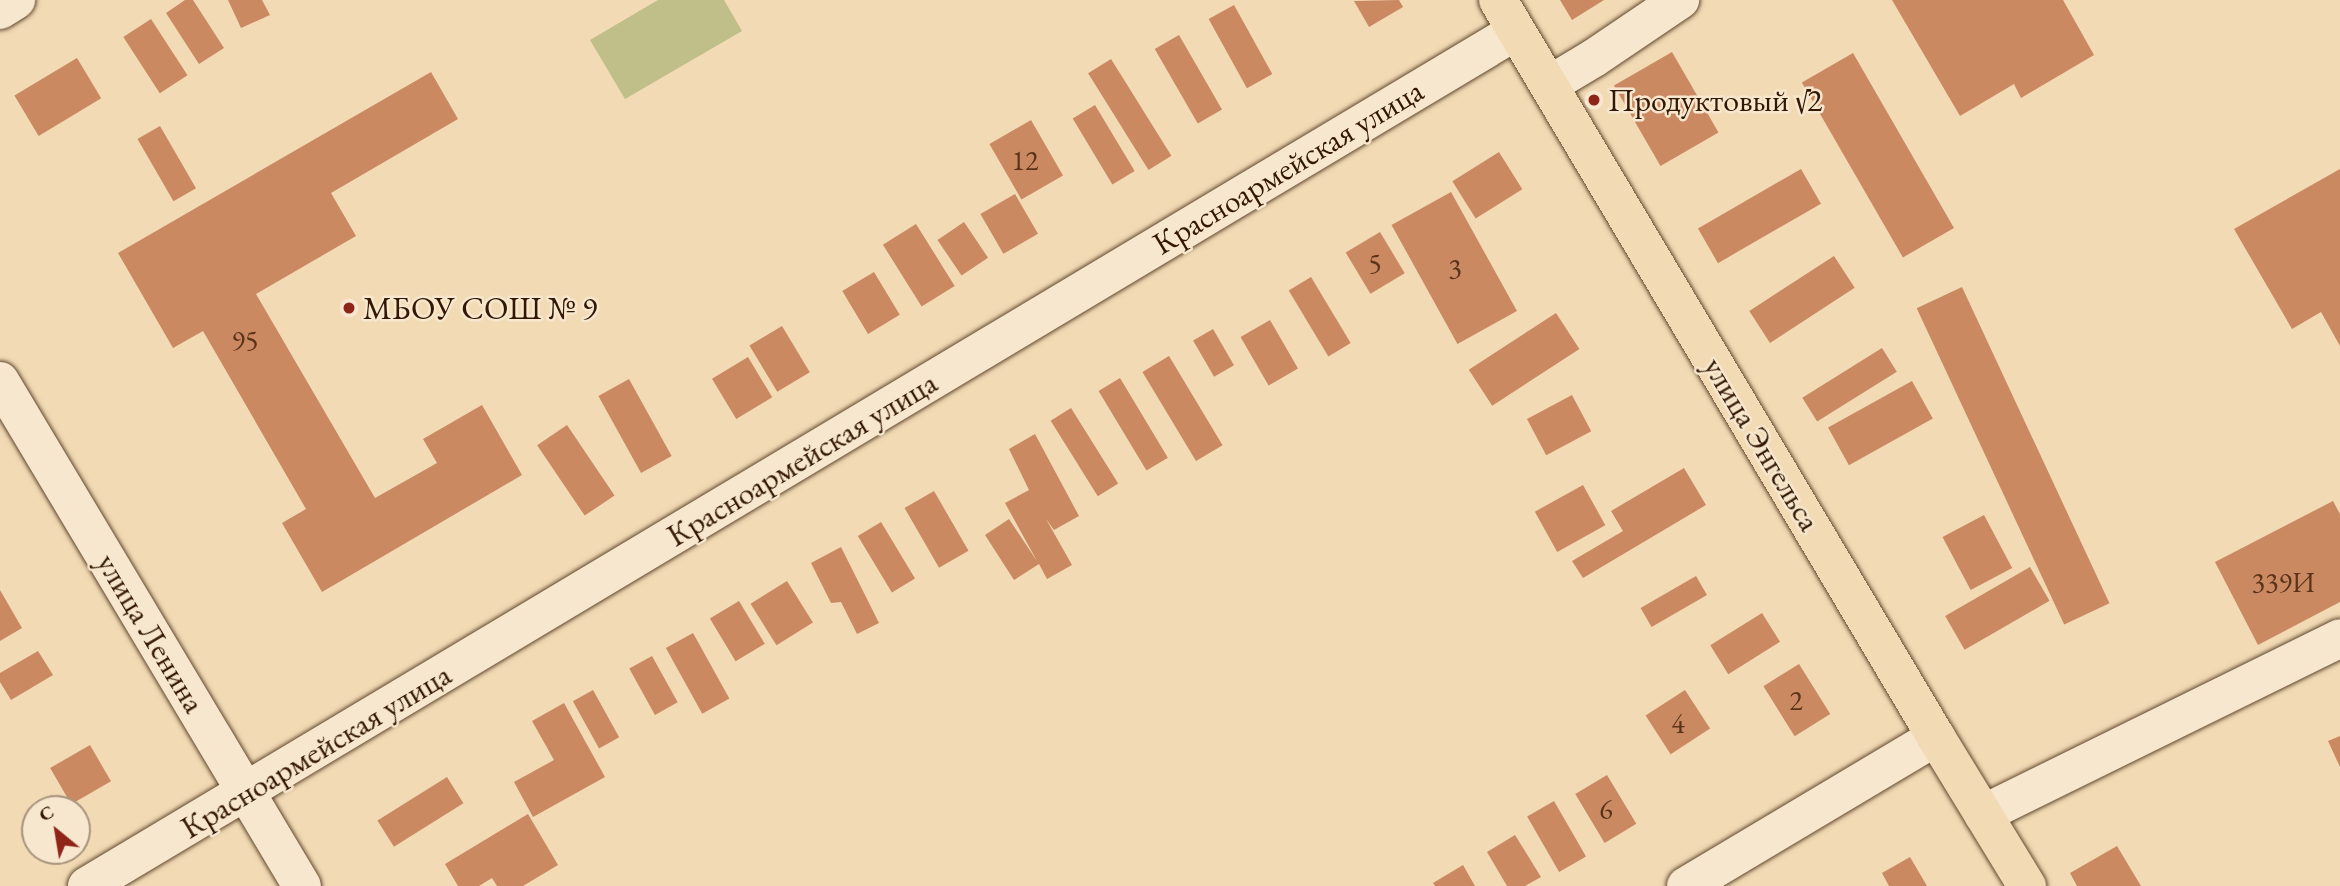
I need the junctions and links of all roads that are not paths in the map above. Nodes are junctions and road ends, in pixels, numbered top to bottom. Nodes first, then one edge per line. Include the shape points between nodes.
1 (16, 0) edge
2 (1680, 0) edge
3 (0, 10) edge
4 (1507, 15) edge
5 (1549, 85) junction
6 (0, 381) edge
7 (2340, 638) edge
8 (1936, 737) junction
9 (247, 792) junction
10 (1983, 814) junction
11 (87, 886) edge
12 (302, 886) edge
13 (1686, 886) edge
14 (2027, 886) edge

1 - 3 street
2 - 5 street
4 - 5 main road, улица Энгельса
4 - 9 street, Красноармейская улица
5 - 8 main road, улица Энгельса
6 - 9 street, улица Ленина
7 - 10 street
8 - 10 main road, улица Энгельса
8 - 13 street
9 - 11 street, Красноармейская улица
9 - 12 street, улица Ленина
10 - 14 main road, улица Энгельса

